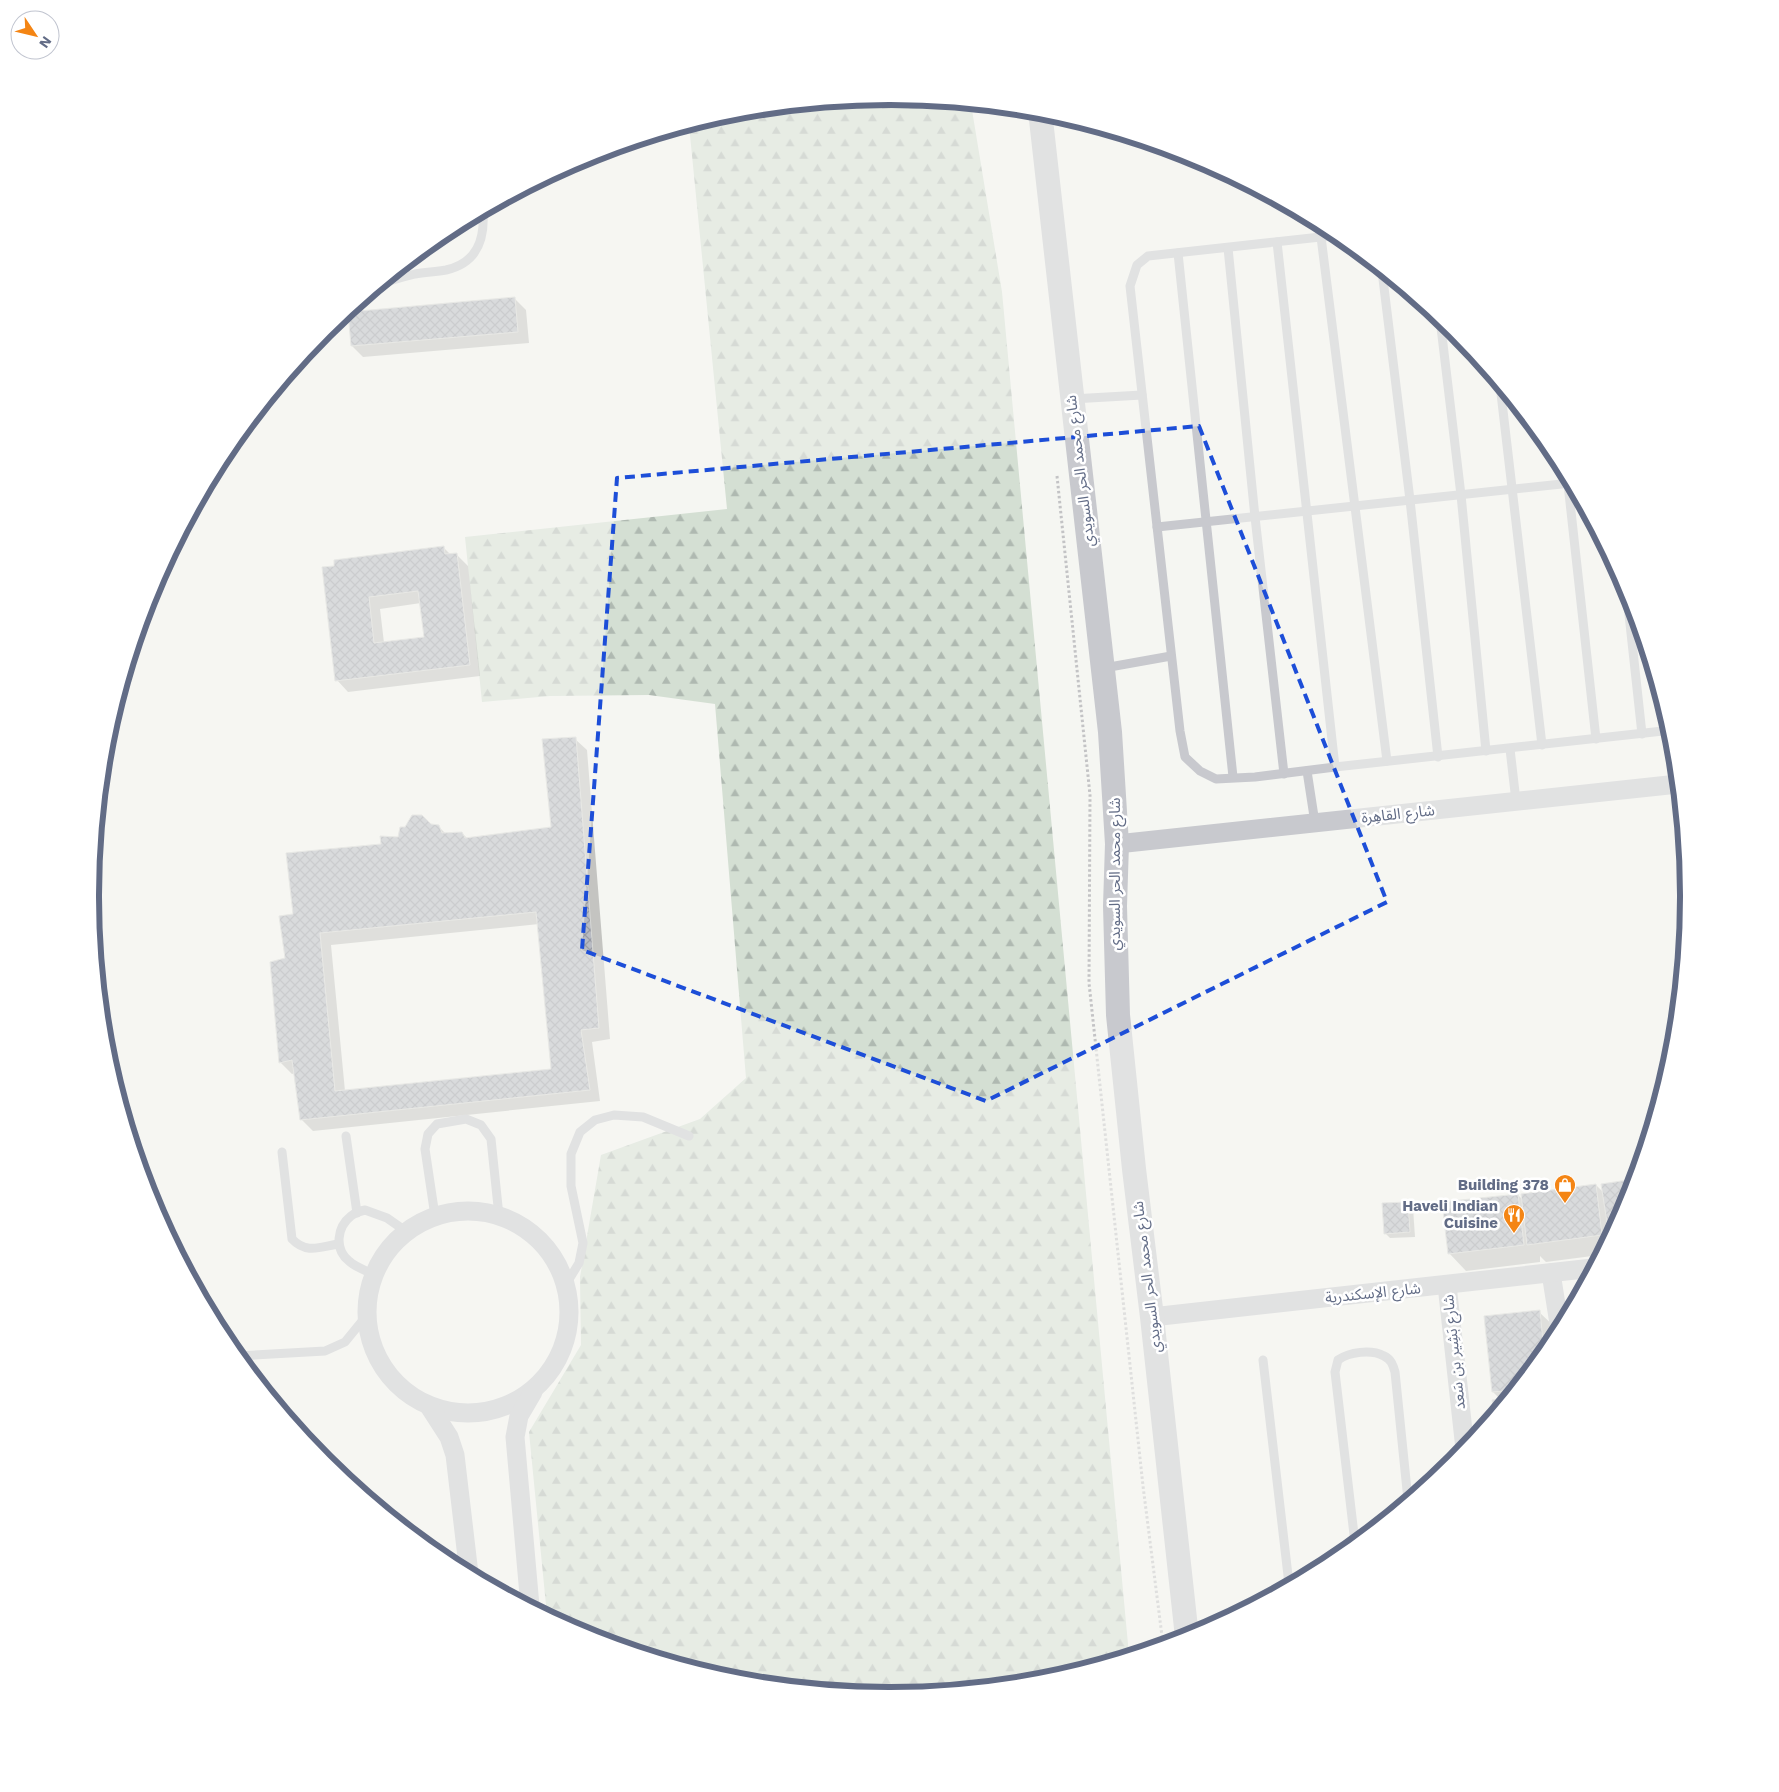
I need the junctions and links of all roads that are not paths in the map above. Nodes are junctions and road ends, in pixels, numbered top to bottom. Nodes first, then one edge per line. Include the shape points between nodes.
1 (1041, 120) edge
2 (483, 218) edge
3 (1321, 237) junction
4 (1325, 237) edge
5 (1277, 242) junction
6 (1228, 248) junction
7 (1178, 253) junction
8 (1383, 279) edge
9 (394, 281) edge
10 (1441, 330) edge
11 (1142, 395) junction
12 (1501, 396) edge
13 (1072, 400) junction
14 (1562, 481) edge
15 (1512, 489) junction
16 (1569, 494) edge
17 (1461, 495) junction
18 (1410, 500) junction
19 (1356, 506) junction
20 (1308, 511) junction
21 (1255, 517) junction
22 (1207, 521) junction
23 (1158, 527) junction
24 (1629, 619) edge
25 (1170, 656) junction
26 (1103, 668) junction
27 (1662, 731) edge
28 (1642, 734) junction
29 (1596, 739) junction
30 (1542, 745) junction
31 (1510, 748) junction
32 (1486, 751) junction
33 (1438, 757) junction
34 (1388, 761) junction
35 (1335, 767) junction
36 (1307, 771) junction
37 (1284, 774) junction
38 (1233, 777) junction
39 (1672, 785) edge
40 (1516, 801) junction
41 (1315, 823) junction
42 (1117, 844) junction
43 (346, 1136) dead end
44 (689, 1136) dead end
45 (282, 1152) dead end
46 (357, 1212) junction
47 (435, 1216) junction
48 (499, 1216) junction
49 (407, 1232) junction
50 (338, 1244) junction
51 (1586, 1269) edge
52 (1551, 1273) junction
53 (373, 1274) junction
54 (1446, 1284) junction
55 (565, 1286) junction
56 (367, 1315) junction
57 (1152, 1317) junction
58 (1558, 1317) edge
59 (247, 1356) edge
60 (1263, 1360) dead end
61 (536, 1387) junction
62 (429, 1406) junction
63 (1464, 1439) edge
64 (1407, 1494) edge
65 (1354, 1535) edge
66 (468, 1564) edge
67 (1289, 1578) edge
68 (529, 1599) edge
69 (1186, 1629) edge

1 - 13 street, شارع محمد الحر السويدي
2 - 9 lane via 483,235 466,261 446,270
3 - 4 lane
3 - 5 lane
3 - 19 lane
5 - 6 lane
5 - 20 lane
6 - 7 lane
6 - 21 lane
7 - 11 lane via 1148,256 1137,265 1130,286
7 - 22 lane
8 - 18 lane
10 - 17 lane
11 - 13 lane
11 - 23 lane
12 - 15 lane
13 - 26 street, شارع محمد الحر السويدي
14 - 15 lane
15 - 17 lane
15 - 30 lane
16 - 29 lane
17 - 18 lane
17 - 32 lane
18 - 19 lane
18 - 33 lane
19 - 20 lane
19 - 34 lane
20 - 21 lane
20 - 35 lane
21 - 22 lane
21 - 37 lane
22 - 23 lane
22 - 38 lane
23 - 25 lane
24 - 28 lane
25 - 26 lane
25 - 38 lane via 1185,757 1200,771 1216,779
26 - 42 street, شارع محمد الحر السويدي
27 - 28 lane
28 - 29 lane
29 - 30 lane
30 - 31 lane
31 - 32 lane
31 - 40 lane
32 - 33 lane
33 - 34 lane
34 - 35 lane
35 - 36 lane
36 - 37 lane
36 - 41 lane
37 - 38 lane
39 - 40 street, شارع القاهِرة
40 - 41 street, شارع القاهِرة
41 - 42 street, شارع القاهِرة
42 - 57 street, شارع محمد الحر السويدي via 1118,1015
43 - 46 lane
44 - 55 lane via 643,1117 614,1115 595,1120 580,1132 572,1154 571,1186 583,1243 579,1264
45 - 50 lane via 292,1239 307,1249
46 - 49 lane via 365,1210 386,1218
46 - 50 lane via 349,1217 340,1232
47 - 48 street via 446,1212 480,1210
47 - 48 lane via 425,1149 428,1134 437,1124 466,1119 481,1125 491,1139
47 - 49 street
48 - 55 street via 511,1219 538,1238 558,1265
49 - 53 street via 390,1246
50 - 53 lane via 348,1261
51 - 52 street, شارع الإسكندرية
52 - 54 street, شارع الإسكندرية
52 - 58 street
53 - 56 street
54 - 57 street, شارع الإسكندرية
54 - 63 street, شارع بَشِير بن سَعد
55 - 61 street via 568,1329 556,1361
56 - 59 lane via 345,1342 325,1351
56 - 62 street via 370,1340 388,1375 404,1391
57 - 69 street, شارع محمد الحر السويدي
60 - 67 lane
61 - 62 street via 512,1403 485,1412 456,1413
61 - 68 street via 519,1416 515,1437
62 - 66 street via 449,1437 455,1455
64 - 65 lane via 1392,1363 1375,1353 1346,1355 1338,1360 1335,1372

